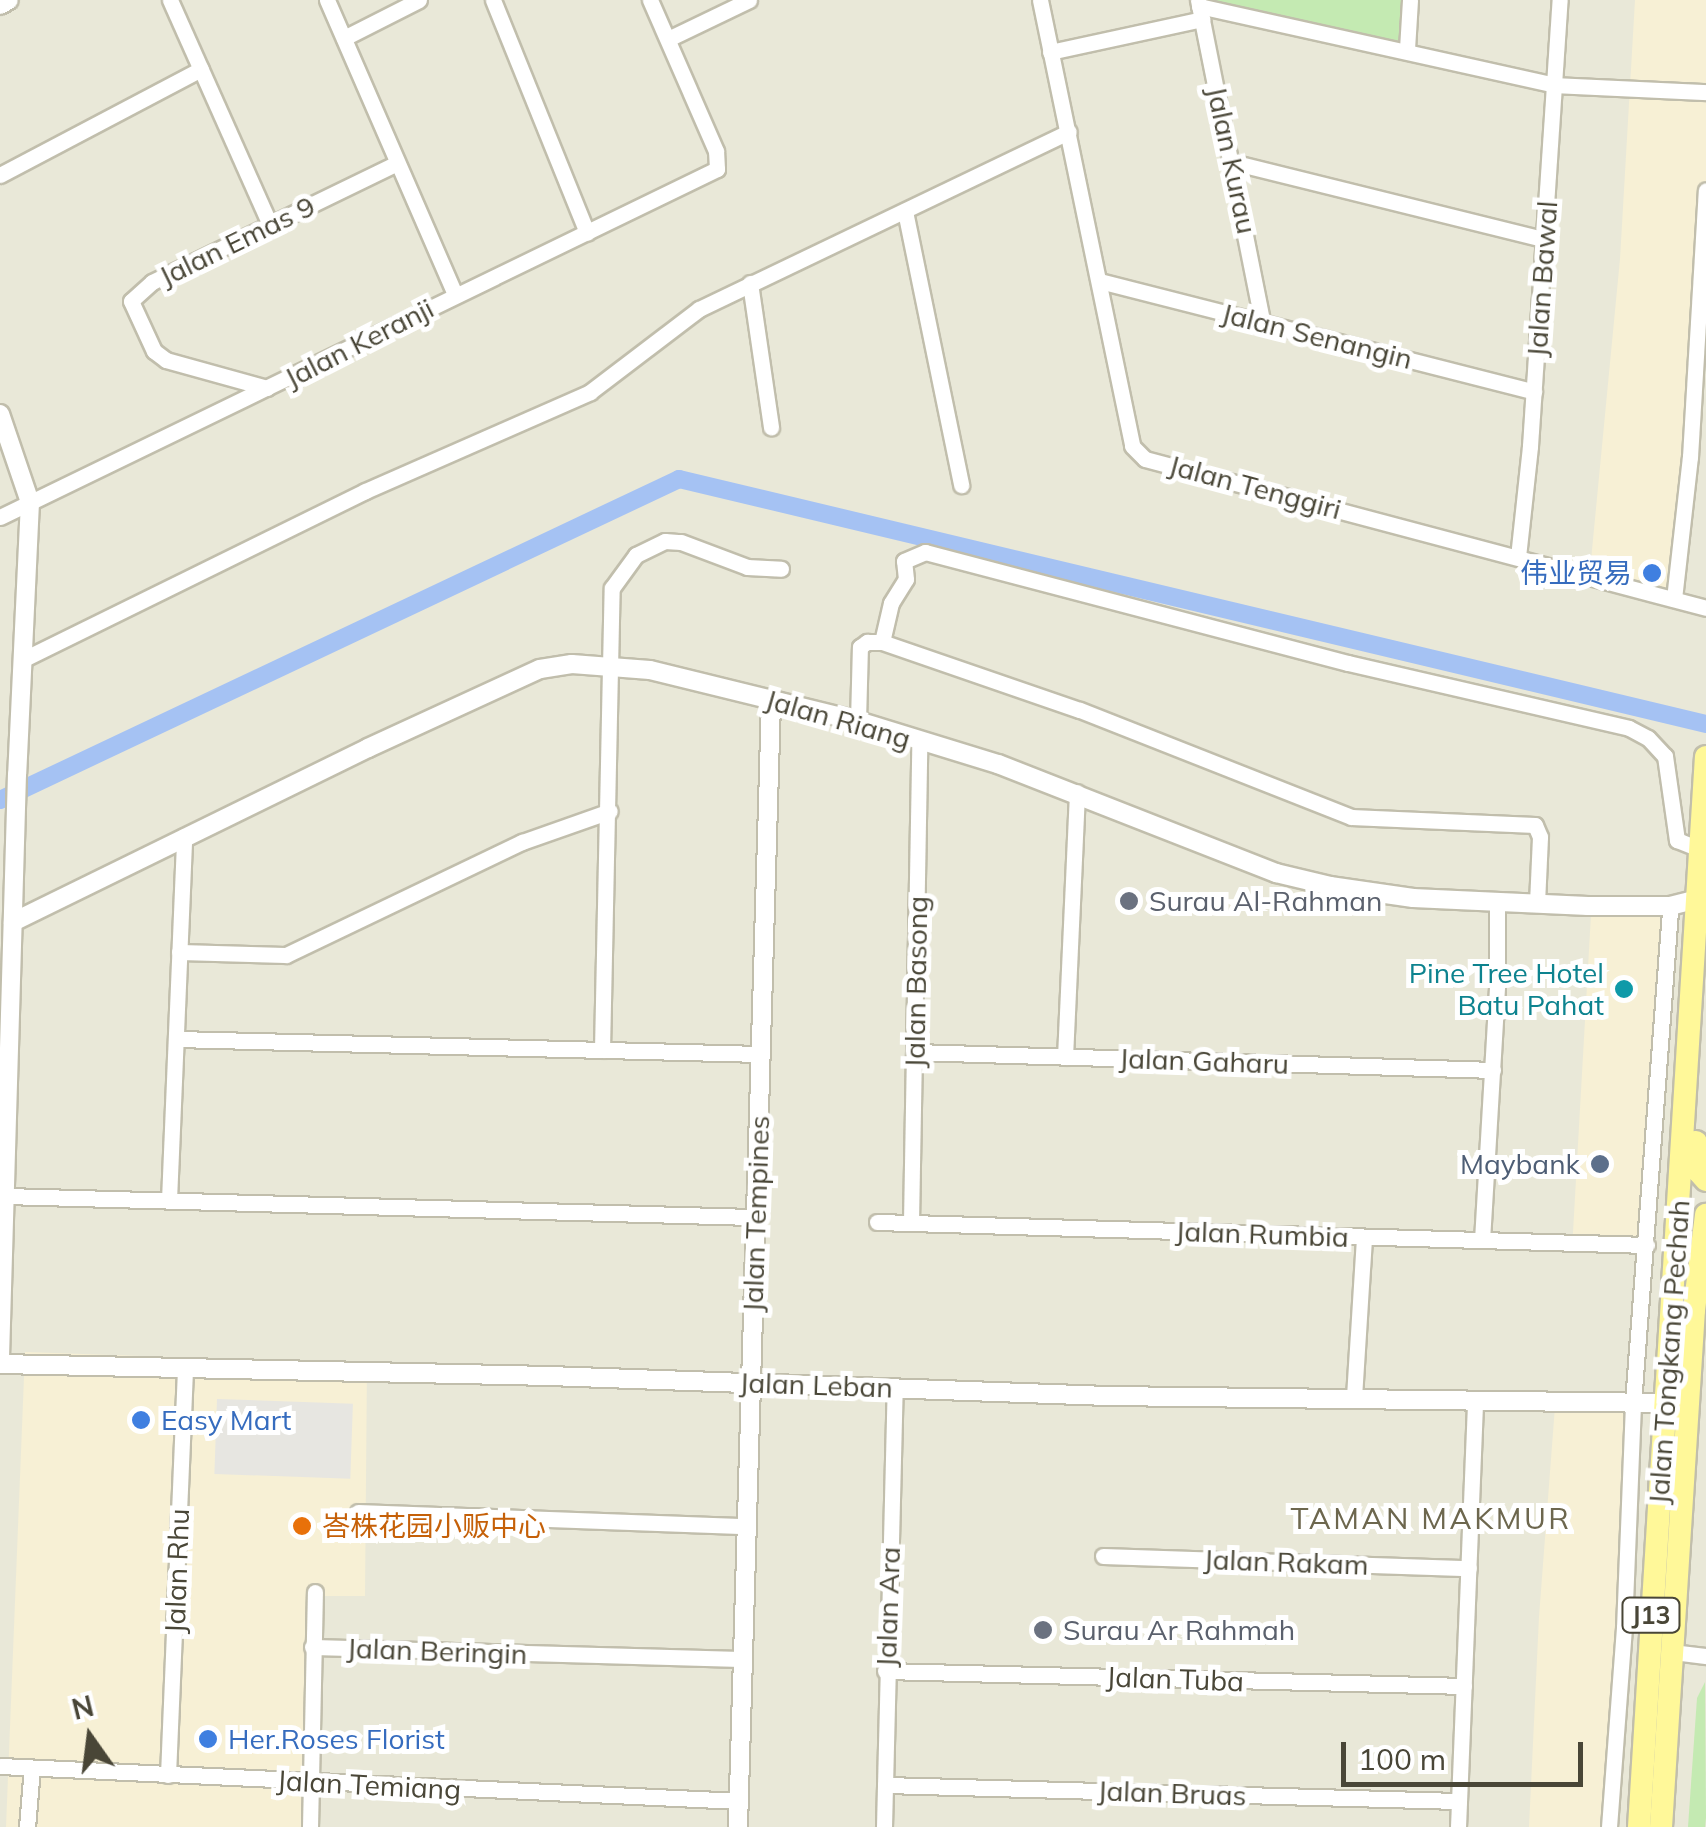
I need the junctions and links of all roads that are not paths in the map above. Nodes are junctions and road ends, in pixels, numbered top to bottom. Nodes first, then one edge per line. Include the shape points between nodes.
1 (9, 0) edge
2 (170, 0) edge
3 (328, 0) edge
4 (418, 0) edge
5 (492, 0) edge
6 (650, 0) edge
7 (749, 0) edge
8 (1040, 0) edge
9 (1410, 0) edge
10 (1560, 0) edge
11 (0, 5) edge
12 (1200, 8) edge
13 (344, 38) junction
14 (668, 40) junction
15 (1407, 49) junction
16 (1050, 52) junction
17 (201, 68) junction
18 (1554, 85) junction
19 (1706, 92) edge
20 (1069, 132) junction
21 (1232, 162) junction
22 (397, 163) junction
23 (0, 175) edge
24 (1706, 190) edge
25 (905, 211) junction
26 (270, 225) junction
27 (587, 233) junction
28 (1544, 239) junction
29 (1100, 280) junction
30 (750, 282) junction
31 (455, 295) junction
32 (1262, 321) junction
33 (267, 388) junction
34 (1534, 392) junction
35 (0, 414) edge
36 (771, 427) dead end
37 (961, 485) dead end
38 (30, 502) junction
39 (0, 517) edge
40 (1518, 557) junction
41 (781, 569) dead end
42 (1674, 599) junction
43 (1706, 608) edge
44 (882, 642) junction
45 (22, 660) junction
46 (609, 665) junction
47 (771, 699) junction
48 (858, 722) junction
49 (919, 741) junction
50 (9, 748) edge
51 (1706, 757) edge
52 (1705, 790) edge
53 (1077, 792) junction
54 (610, 811) junction
55 (184, 836) junction
56 (1702, 850) junction
57 (1702, 899) edge
58 (1497, 900) junction
59 (1538, 902) junction
60 (1670, 906) junction
61 (6, 926) edge
62 (180, 952) junction
63 (176, 1039) junction
64 (602, 1050) junction
65 (915, 1052) junction
66 (762, 1054) junction
67 (1065, 1057) junction
68 (1493, 1070) junction
69 (1686, 1108) junction
70 (1706, 1183) edge
71 (5, 1196) junction
72 (169, 1200) junction
73 (1706, 1214) edge
74 (754, 1216) junction
75 (877, 1222) dead end
76 (911, 1222) junction
77 (1364, 1238) junction
78 (1482, 1240) junction
79 (1647, 1245) junction
80 (1676, 1251) junction
81 (1696, 1302) junction
82 (0, 1361) edge
83 (185, 1366) junction
84 (750, 1382) junction
85 (895, 1387) junction
86 (1354, 1397) junction
87 (1475, 1401) junction
88 (1633, 1403) junction
89 (1664, 1403) junction
90 (358, 1512) dead end
91 (746, 1526) junction
92 (1102, 1556) dead end
93 (1469, 1568) junction
94 (315, 1592) dead end
95 (312, 1647) junction
96 (1673, 1652) junction
97 (1706, 1656) edge
98 (742, 1659) junction
99 (886, 1671) junction
100 (1464, 1686) junction
101 (0, 1766) edge
102 (32, 1768) junction
103 (168, 1774) junction
104 (309, 1781) junction
105 (885, 1786) junction
106 (739, 1801) junction
107 (1459, 1801) junction
108 (26, 1827) edge
109 (310, 1827) edge
110 (738, 1827) edge
111 (884, 1827) edge
112 (1458, 1827) edge
113 (1609, 1827) edge
114 (1639, 1827) edge
115 (1661, 1827) edge

1 - 11 street
2 - 17 street
3 - 13 street
4 - 13 street
5 - 27 street
6 - 14 street
7 - 14 street
8 - 16 street, Jalan Tenggiri
9 - 15 street
10 - 18 street, Jalan Bawal
12 - 15 street
12 - 16 street
12 - 21 street, Jalan Kurau
13 - 22 street
14 - 27 street, Jalan Keranji via 716,151 717,169
15 - 18 street
16 - 20 street, Jalan Tenggiri
17 - 23 street
17 - 26 street
18 - 19 street
18 - 28 street, Jalan Bawal
20 - 25 street
20 - 29 street, Jalan Tenggiri
21 - 28 street
21 - 32 street, Jalan Kurau
22 - 26 street, Jalan Emas 9
22 - 31 street
24 - 42 street
25 - 30 street
25 - 37 street
26 - 33 street, Jalan Emas 9 via 152,282 131,301 154,351 166,360
27 - 31 street, Jalan Keranji
28 - 34 street, Jalan Bawal
29 - 32 street, Jalan Senangin
29 - 40 street, Jalan Tenggiri via 1126,432 1145,458
30 - 36 street
30 - 45 street via 663,333 590,392 365,492
31 - 33 street, Jalan Keranji
32 - 34 street, Jalan Senangin
33 - 38 street, Jalan Keranji
34 - 40 street, Jalan Bawal
35 - 38 street
38 - 39 street, Jalan Keranji
38 - 45 street
40 - 42 street, Jalan Tenggiri
41 - 46 street via 747,567 681,542 652,546 629,562 612,588
42 - 43 street, Jalan Tenggiri
44 - 48 street via 860,647
44 - 56 street via 891,603 906,579 904,560 924,552 1629,728 1665,756 1673,834
44 - 59 street via 1080,710 1351,817 1535,825
45 - 50 street
46 - 47 street, Jalan Riang
46 - 54 street
46 - 55 street, Jalan Riang via 540,669
47 - 48 street, Jalan Riang
47 - 66 street, Jalan Tempines
48 - 49 street, Jalan Riang
49 - 53 street, Jalan Riang
49 - 65 street, Jalan Basong
50 - 61 street via 17,774
51 - 52 main road, Jalan Tongkang Pechah / J13
52 - 56 main road, Jalan Tongkang Pechah / J13
53 - 58 street, Jalan Riang via 1276,873 1369,894
53 - 67 street
54 - 62 street via 522,842 286,955
54 - 64 street
55 - 61 street, Jalan Riang
55 - 62 street
56 - 57 main road, Jalan Tongkang Pechah / J13
57 - 60 street, Jalan Riang
57 - 69 main road, Jalan Tongkang Pechah / J13
58 - 59 street, Jalan Riang
58 - 68 street
59 - 60 street, Jalan Riang
60 - 79 street
61 - 71 street
62 - 63 street
63 - 64 street
63 - 72 street
64 - 66 street
65 - 67 street, Jalan Gaharu
65 - 76 street, Jalan Basong
66 - 74 street, Jalan Tempines
67 - 68 street, Jalan Gaharu
68 - 78 street
69 - 70 main road
69 - 80 main road, Jalan Tongkang Pechah / J13
70 - 80 main road via 1696,1193 1690,1232
71 - 72 street
71 - 82 street
72 - 74 street
73 - 81 main road, Jalan Tongkang Pechah / J13
74 - 84 street, Jalan Tempines
75 - 76 street, Jalan Rumbia
76 - 77 street, Jalan Rumbia
77 - 78 street, Jalan Rumbia
77 - 86 street
78 - 79 street, Jalan Rumbia
79 - 88 street
80 - 89 main road, Jalan Tongkang Pechah / J13
81 - 89 main road via 1682,1318 1678,1391
81 - 96 main road, Jalan Tongkang Pechah / J13
82 - 83 street, Jalan Leban
83 - 84 street, Jalan Leban
83 - 103 street, Jalan Rhu
84 - 85 street, Jalan Leban
84 - 91 street, Jalan Tempines
85 - 86 street, Jalan Leban
85 - 99 street, Jalan Ara
86 - 87 street, Jalan Leban
87 - 88 street, Jalan Leban
87 - 93 street
88 - 89 street, Jalan Leban
88 - 113 street
89 - 114 main road, Jalan Tongkang Pechah / J13
90 - 91 street
91 - 98 street, Jalan Tempines
92 - 93 street, Jalan Rakam
93 - 100 street
94 - 95 street
95 - 98 street, Jalan Beringin
95 - 104 street, Jalan Beringin
96 - 97 street
96 - 115 main road, Jalan Tongkang Pechah / J13
98 - 106 street, Jalan Tempines
99 - 100 street, Jalan Tuba
99 - 105 street, Jalan Ara
100 - 107 street
101 - 102 street, Jalan Temiang
102 - 103 street, Jalan Temiang
102 - 108 street
103 - 104 street, Jalan Temiang
104 - 106 street, Jalan Temiang
104 - 109 street, Jalan Beringin
105 - 107 street, Jalan Bruas
105 - 111 street, Jalan Ara
106 - 110 street, Jalan Tempines
107 - 112 street

